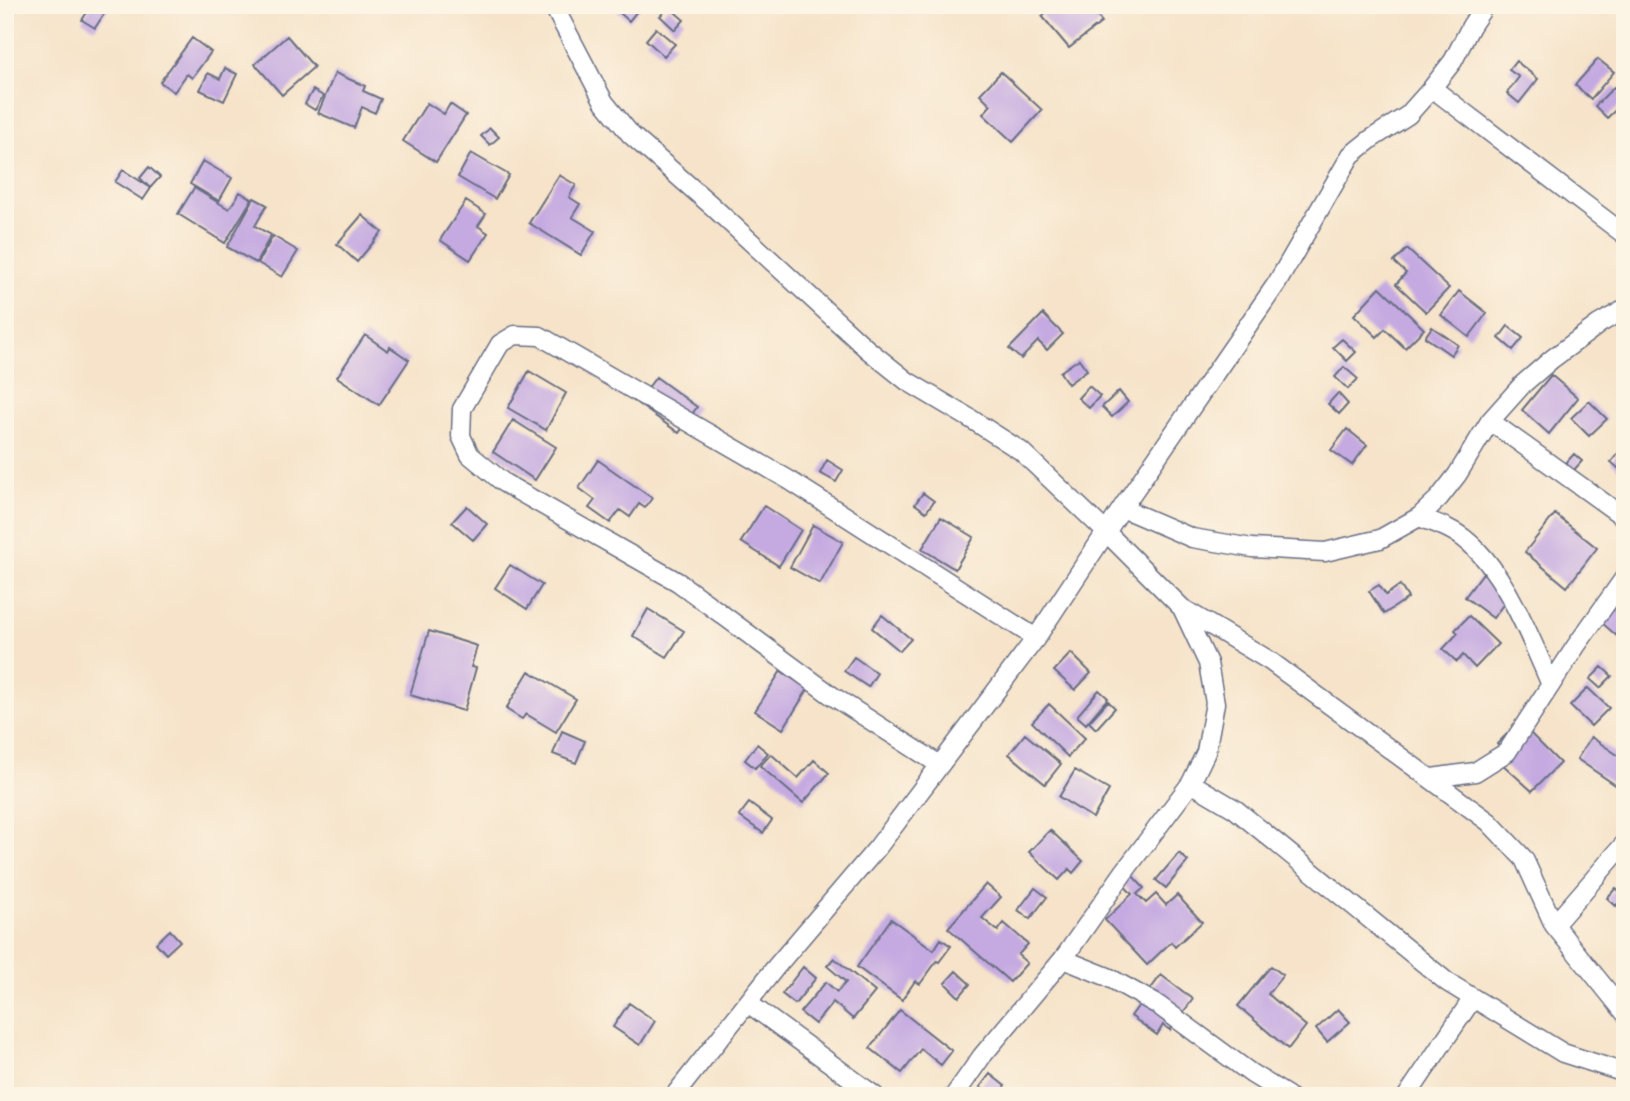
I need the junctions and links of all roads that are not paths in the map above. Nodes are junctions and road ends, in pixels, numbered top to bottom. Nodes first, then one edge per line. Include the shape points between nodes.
1 (553, 5) edge
2 (1485, 5) edge
3 (1432, 88) junction
4 (1625, 236) edge
5 (1625, 309) edge
6 (1490, 421) junction
7 (1122, 508) junction
8 (1419, 517) junction
9 (1625, 517) edge
10 (1106, 532) junction
11 (1625, 578) edge
12 (1182, 608) junction
13 (1036, 638) junction
14 (1551, 685) junction
15 (940, 765) junction
16 (1432, 778) junction
17 (1191, 783) junction
18 (1625, 843) edge
19 (1554, 925) junction
20 (1063, 959) junction
21 (1473, 998) junction
22 (748, 1003) junction
23 (1625, 1013) edge
24 (1625, 1073) edge
25 (674, 1096) edge
26 (875, 1096) edge
27 (954, 1096) edge
28 (1288, 1096) edge
29 (1407, 1096) edge

1 - 10 street via 604,102 631,135 867,349 907,381 1021,451
2 - 3 street
3 - 4 street
3 - 7 street via 1408,115 1352,155 1277,283
5 - 6 street via 1552,359
6 - 8 street via 1457,474
6 - 9 street
7 - 8 street via 1192,538 1252,548 1325,552 1380,539
7 - 10 street
8 - 14 street via 1451,529 1490,565 1516,606
10 - 12 street
10 - 13 street
11 - 14 street
12 - 16 street via 1270,661
12 - 17 street via 1209,663 1216,703 1206,752
13 - 15 street
13 - 15 street via 789,480 540,336 515,335 500,344 462,409 461,436 470,455 504,483 678,582 831,695
14 - 16 street via 1507,751 1475,772
15 - 22 street
16 - 19 street via 1489,822 1524,859
17 - 20 street
17 - 21 street via 1235,809 1447,982
18 - 19 street
19 - 23 street
20 - 27 street
20 - 28 street via 1158,1005
21 - 24 street via 1563,1053
21 - 29 street
22 - 25 street
22 - 26 street

